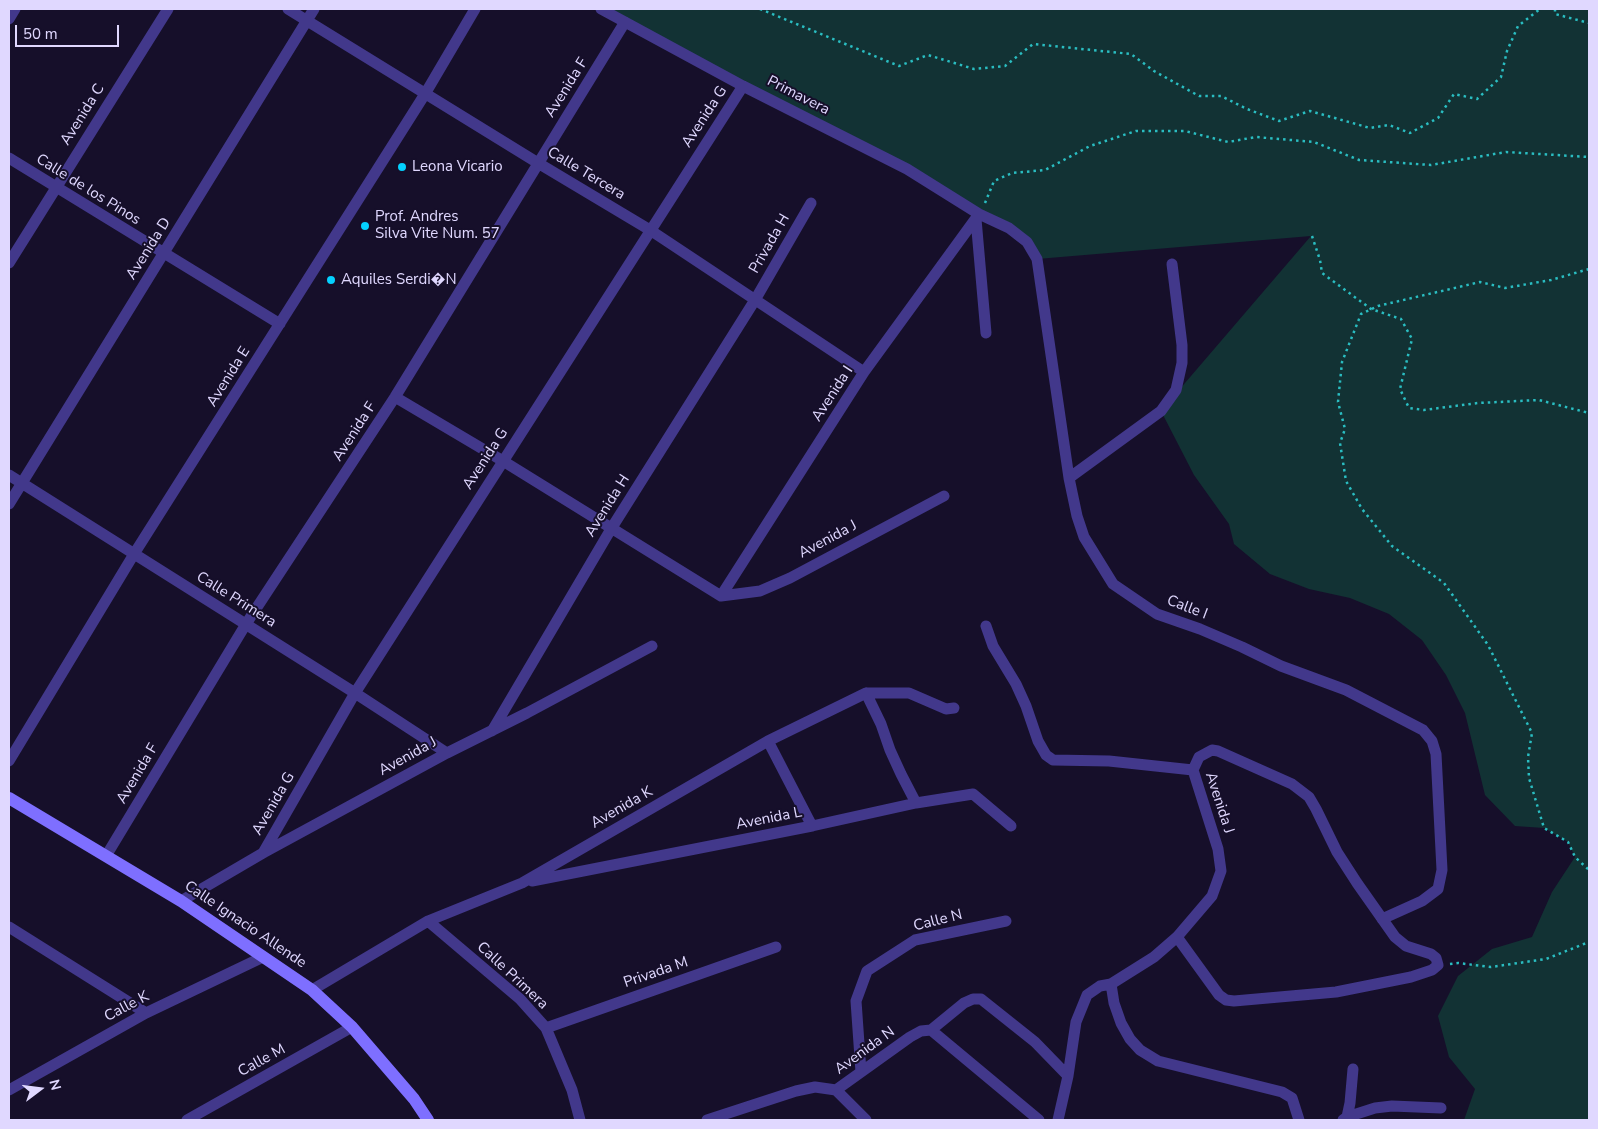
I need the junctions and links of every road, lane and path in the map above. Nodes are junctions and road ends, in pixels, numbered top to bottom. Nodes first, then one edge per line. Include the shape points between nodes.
1 (15, 9) edge
2 (168, 9) edge
3 (288, 9) edge
4 (314, 9) edge
5 (475, 9) edge
6 (601, 9) edge
7 (760, 9) edge
8 (1540, 9) edge
9 (1554, 9) edge
10 (9, 19) edge
11 (307, 20) junction
12 (626, 22) junction
13 (1589, 23) edge
14 (743, 86) junction
15 (425, 94) junction
16 (1589, 156) edge
17 (9, 158) edge
18 (538, 163) junction
19 (56, 188) junction
20 (811, 203) dead end
21 (978, 217) junction
22 (650, 230) junction
23 (1312, 236) dead end
24 (164, 254) junction
25 (9, 263) edge
26 (1172, 264) dead end
27 (1589, 270) edge
28 (755, 300) junction
29 (1371, 309) junction
30 (280, 324) junction
31 (986, 333) dead end
32 (864, 372) junction
33 (395, 398) junction
34 (1589, 413) edge
35 (503, 461) junction
36 (9, 475) edge
37 (1069, 478) junction
38 (22, 483) junction
39 (944, 496) dead end
40 (9, 504) edge
41 (611, 528) junction
42 (134, 554) junction
43 (721, 596) junction
44 (246, 624) junction
45 (986, 626) dead end
46 (652, 646) dead end
47 (355, 693) junction
48 (866, 693) junction
49 (954, 708) dead end
50 (492, 731) junction
51 (768, 741) junction
52 (447, 753) junction
53 (9, 761) edge
54 (1192, 770) junction
55 (9, 798) edge
56 (916, 803) junction
57 (812, 826) junction
58 (1011, 826) dead end
59 (263, 853) junction
60 (106, 856) junction
61 (1589, 870) edge
62 (522, 883) junction
63 (181, 901) junction
64 (1382, 919) junction
65 (428, 921) junction
66 (1006, 921) dead end
67 (9, 927) edge
68 (1177, 937) junction
69 (1589, 942) edge
70 (776, 947) dead end
71 (263, 957) junction
72 (1438, 965) junction
73 (1111, 984) junction
74 (312, 990) junction
75 (146, 1012) junction
76 (352, 1028) junction
77 (546, 1028) junction
78 (932, 1030) junction
79 (1352, 1069) dead end
80 (861, 1072) junction
81 (1068, 1076) junction
82 (9, 1090) edge
83 (836, 1090) junction
84 (1441, 1108) dead end
85 (1345, 1119) edge
86 (186, 1120) edge
87 (428, 1120) edge
88 (580, 1120) edge
89 (707, 1120) edge
90 (866, 1120) edge
91 (1039, 1120) edge
92 (1058, 1120) edge
93 (1299, 1120) edge

1 - 10 street
2 - 19 street, Avenida C
3 - 11 street, Calle Tercera
4 - 11 street, Avenida D
5 - 15 street, Avenida E
6 - 12 street, Primavera
7 - 8 path via 899,66 928,55 974,69 1005,66 1033,44 1131,54 1199,96 1221,96 1279,121 1310,111 1370,128 1389,125 1410,133 1438,118 1454,94 1477,99 1501,77 1507,51 1518,26
9 - 13 path via 1555,14
11 - 15 street, Calle Tercera
11 - 24 street, Avenida D
12 - 14 street, Primavera
12 - 18 street, Avenida F
14 - 21 street, Primavera via 908,169
14 - 22 street, Avenida G
15 - 18 street, Calle Tercera
15 - 30 street, Avenida E
16 - 21 path via 1506,152 1431,165 1359,160 1314,142 1256,137 1228,142 1185,131 1136,131 1090,146 1045,170 1012,173 994,181
17 - 19 street, Calle de los Pinos
18 - 22 street, Calle Tercera
18 - 33 street, Avenida F
19 - 24 street, Calle de los Pinos
19 - 25 street, Avenida C
20 - 28 street, Privada H
21 - 31 street
21 - 32 street, Avenida I
21 - 37 street, Calle I via 1009,228 1027,242 1037,259
22 - 28 street, Calle Tercera
22 - 35 street, Avenida G
23 - 29 path via 1322,273
24 - 30 street, Calle de los Pinos
24 - 38 street, Avenida D
26 - 37 street via 1182,345 1176,390 1162,411
27 - 29 path via 1505,288 1480,282
28 - 32 street, Calle Tercera
28 - 41 street, Avenida H
29 - 34 path via 1401,319 1412,339 1400,388 1409,408 1424,410 1539,400
29 - 61 path via 1361,314 1342,362 1338,402 1345,429 1340,443 1346,481 1362,509 1392,546 1444,583 1488,645 1532,733 1529,778 1544,828 1568,842 1575,857
30 - 42 street, Avenida E
32 - 43 street, Avenida I
33 - 35 street
33 - 44 street, Avenida F
35 - 41 street
35 - 47 street, Avenida G
36 - 38 street, Calle Primera
37 - 64 street, Calle I via 1076,516 1084,537 1113,584 1157,614 1346,690 1423,730 1432,740 1436,754 1442,870 1438,889 1422,901
38 - 40 street, Avenida D
38 - 42 street, Calle Primera
39 - 43 street, Avenida J via 790,578 760,591
41 - 43 street
41 - 50 street, Avenida H
42 - 44 street, Calle Primera
42 - 53 street, Avenida E
44 - 47 street, Calle Primera
44 - 60 street, Avenida F
45 - 54 street via 992,646 1026,706 1038,741 1053,760 1109,761
46 - 50 street, Avenida J
47 - 52 street, Calle Primera
47 - 59 street, Avenida G
48 - 49 street, Avenida K via 909,693 946,709
48 - 51 street, Avenida K
48 - 56 street
50 - 52 street, Avenida J
51 - 57 street
51 - 62 street, Avenida K
52 - 59 street, Avenida J
54 - 64 street, Avenida J via 1199,757 1212,750 1292,784 1308,797 1337,852
54 - 68 street, Avenida J via 1218,849 1221,871 1212,896
55 - 60 street, Calle Ignacio Allende
56 - 57 street, Avenida L
56 - 58 street, Avenida L via 973,794
57 - 62 street, Avenida L
59 - 63 street, Avenida J
60 - 63 street, Calle Ignacio Allende
62 - 65 street, Avenida K
63 - 71 street, Calle Ignacio Allende
64 - 72 street, Avenida J via 1395,937 1406,946 1432,954
65 - 74 street, Avenida K
65 - 77 street, Calle Primera via 520,1000
66 - 80 street, Calle N via 915,940 867,971 856,1001
67 - 75 street
68 - 72 street via 1219,995 1234,1002 1336,992 1411,978
68 - 73 street, Avenida J via 1154,957
69 - 72 path via 1546,959 1491,967 1458,963
70 - 77 street, Privada M
71 - 74 street, Calle Ignacio Allende
71 - 75 street, Calle K
73 - 81 street, Avenida J via 1100,986 1082,1003
73 - 93 street via 1121,1022 1140,1050 1158,1061 1282,1092 1292,1098
74 - 76 street, Calle Ignacio Allende
75 - 82 street, Calle K
76 - 86 street, Calle M
76 - 87 street, Calle Ignacio Allende via 414,1099
77 - 88 street, Calle Primera via 572,1090
78 - 80 street, Avenida N via 910,1037
78 - 81 street, Avenida N via 964,1002 981,999 1035,1042
78 - 91 street
79 - 85 street via 1350,1103
80 - 83 street, Avenida N
81 - 92 street
83 - 89 street, Avenida N via 815,1088 796,1091
83 - 90 street
84 - 85 street via 1392,1106 1375,1108

